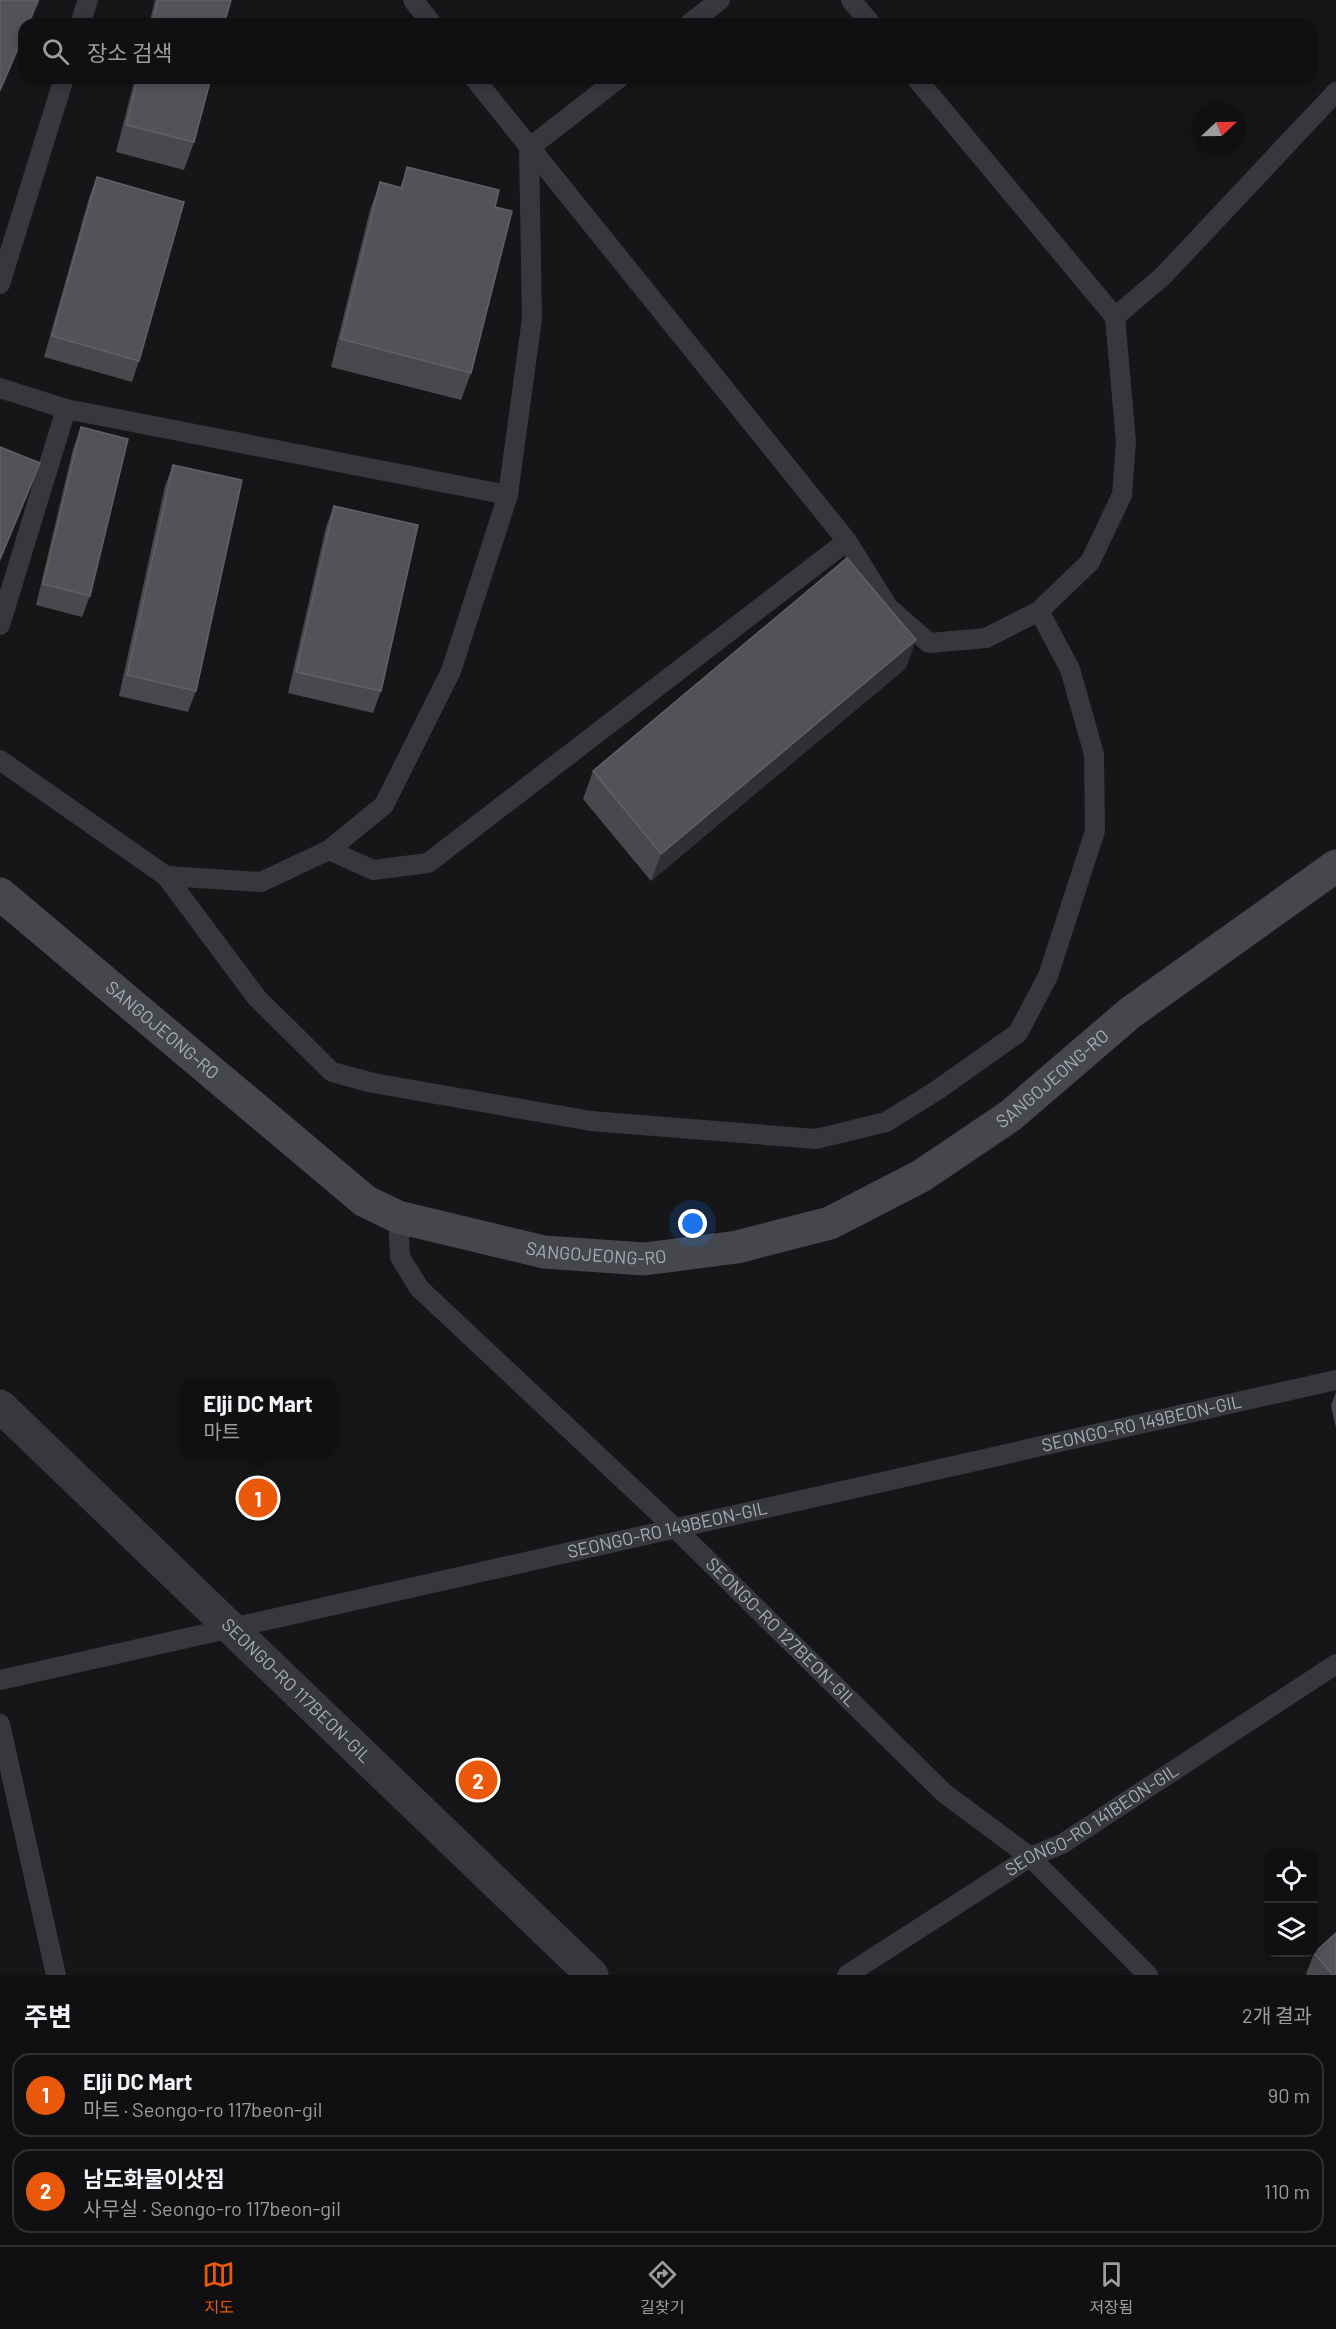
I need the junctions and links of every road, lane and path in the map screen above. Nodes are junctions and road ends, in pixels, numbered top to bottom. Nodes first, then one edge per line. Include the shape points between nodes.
1 (88, 0) edge
2 (413, 0) edge
3 (720, 0) edge
4 (851, 0) edge
5 (82, 18) edge
6 (427, 18) edge
7 (697, 18) edge
8 (866, 18) edge
9 (62, 84) edge
10 (479, 84) edge
11 (611, 84) edge
12 (921, 84) edge
13 (1336, 92) edge
14 (529, 148) junction
15 (0, 284) edge
16 (1115, 317) junction
17 (0, 388) edge
18 (66, 409) junction
19 (508, 495) junction
20 (847, 541) junction
21 (1039, 611) junction
22 (0, 625) edge
23 (0, 760) edge
24 (329, 850) junction
25 (1336, 866) edge
26 (166, 876) junction
27 (0, 894) edge
28 (398, 1217) junction
29 (1336, 1380) edge
30 (7, 1420) edge
31 (676, 1529) junction
32 (230, 1627) junction
33 (1336, 1664) edge
34 (0, 1680) edge
35 (0, 1724) edge
36 (1030, 1857) junction
37 (56, 1975) edge
38 (592, 1975) edge
39 (847, 1975) edge
40 (1148, 1975) edge

1 - 5 lane
2 - 6 lane
3 - 7 lane
4 - 8 lane
9 - 15 lane
10 - 14 lane
11 - 14 lane
12 - 16 lane
13 - 16 lane via 1163,276
14 - 19 lane via 532,318
14 - 20 lane
16 - 21 lane via 1126,442 1122,495 1090,562
17 - 18 lane
18 - 19 lane
18 - 22 lane
19 - 24 lane via 451,672 384,806
20 - 21 lane via 888,607 929,644 986,638
20 - 24 lane via 429,863 373,870
21 - 26 lane via 1070,669 1094,754 1095,831 1048,976 1018,1033 885,1122 816,1139 591,1121 373,1083 332,1072 256,998
23 - 26 lane
24 - 26 lane via 261,882
25 - 28 street, SANGOJEONG-RO via 1130,1013 1010,1116 921,1176 830,1223 737,1247 644,1259 544,1252
27 - 28 street, SANGOJEONG-RO via 365,1201
28 - 31 lane, SEONGO-RO 127BEON-GIL via 400,1257 419,1288
29 - 31 lane, SEONGO-RO 149BEON-GIL
30 - 32 street, SEONGO-RO 117BEON-GIL
31 - 32 lane, SEONGO-RO 149BEON-GIL
31 - 36 lane, SEONGO-RO 127BEON-GIL via 944,1793
32 - 34 lane, SEONGO-RO 149BEON-GIL
32 - 38 street, SEONGO-RO 117BEON-GIL
33 - 36 lane, SEONGO-RO 141BEON-GIL via 1062,1844
35 - 37 lane
36 - 39 lane, SEONGO-RO 141BEON-GIL
36 - 40 lane, SEONGO-RO 127BEON-GIL

